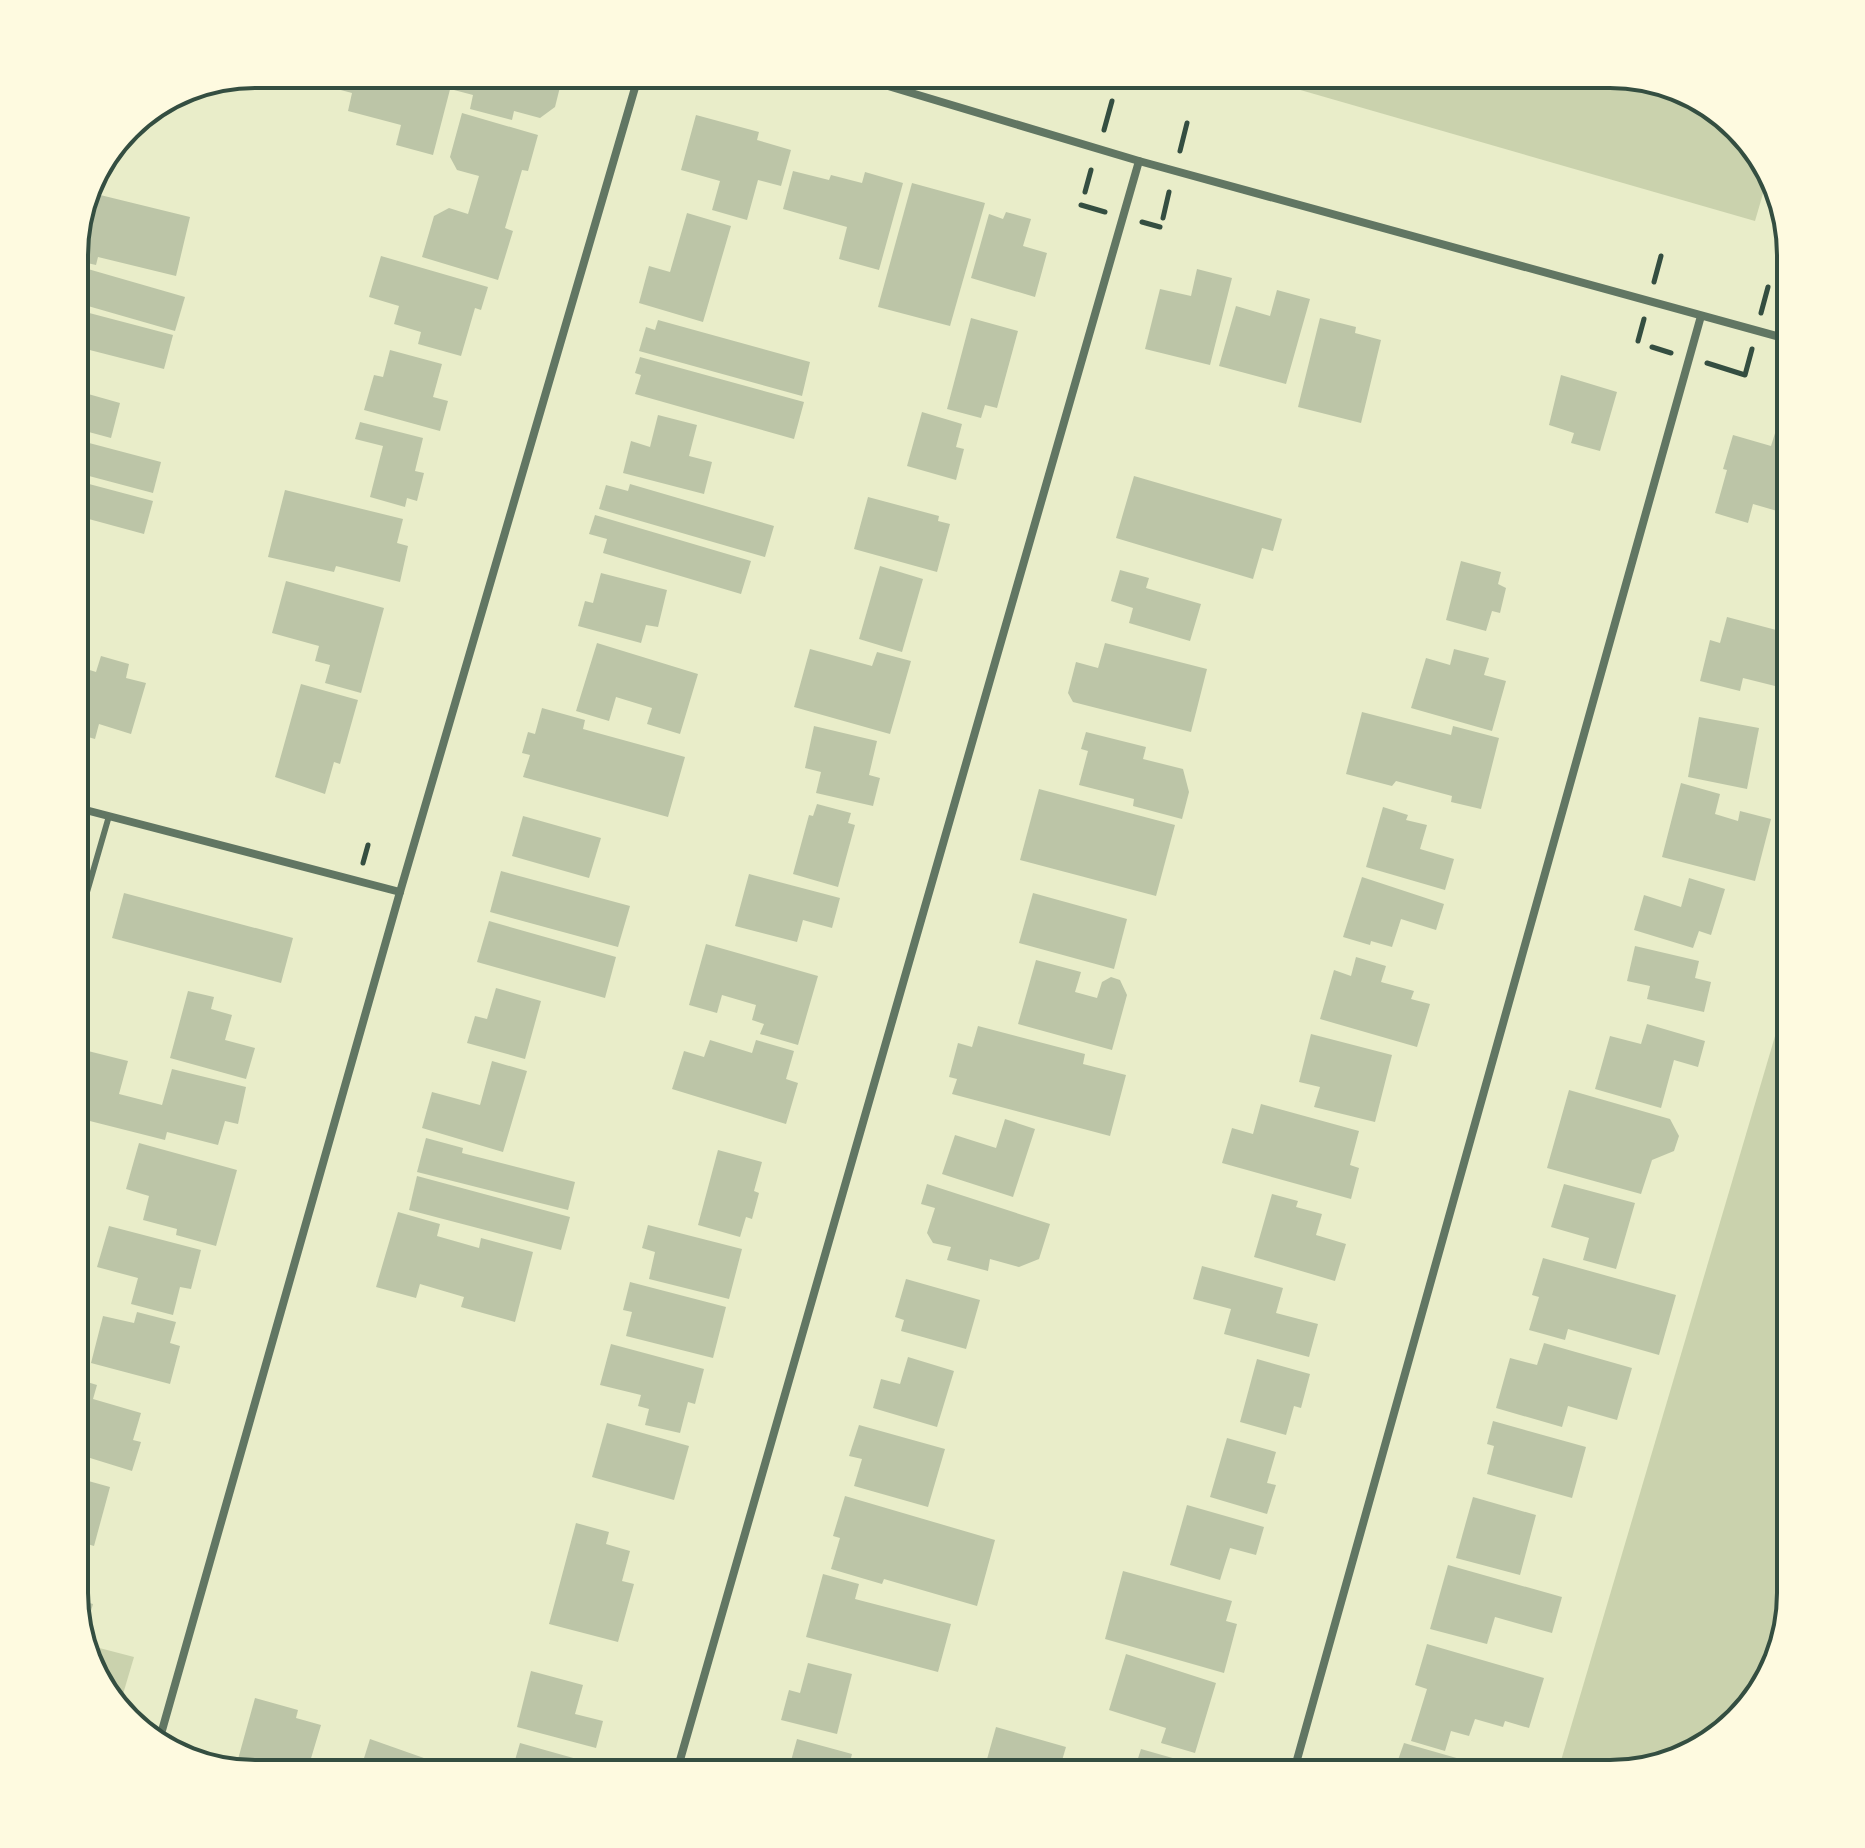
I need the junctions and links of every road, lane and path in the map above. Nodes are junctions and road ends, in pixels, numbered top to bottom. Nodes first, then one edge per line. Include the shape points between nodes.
1 (635, 88) edge
2 (897, 88) edge
3 (1139, 161) junction
4 (1701, 316) junction
5 (1777, 336) edge
6 (88, 811) edge
7 (109, 816) junction
8 (88, 889) edge
9 (400, 892) junction
10 (162, 1731) edge
11 (680, 1760) edge
12 (1297, 1760) edge

1 - 9 street
2 - 3 street
3 - 4 street
3 - 11 street
4 - 5 street
4 - 12 street
6 - 7 street
7 - 8 lane
7 - 9 street
9 - 10 street

